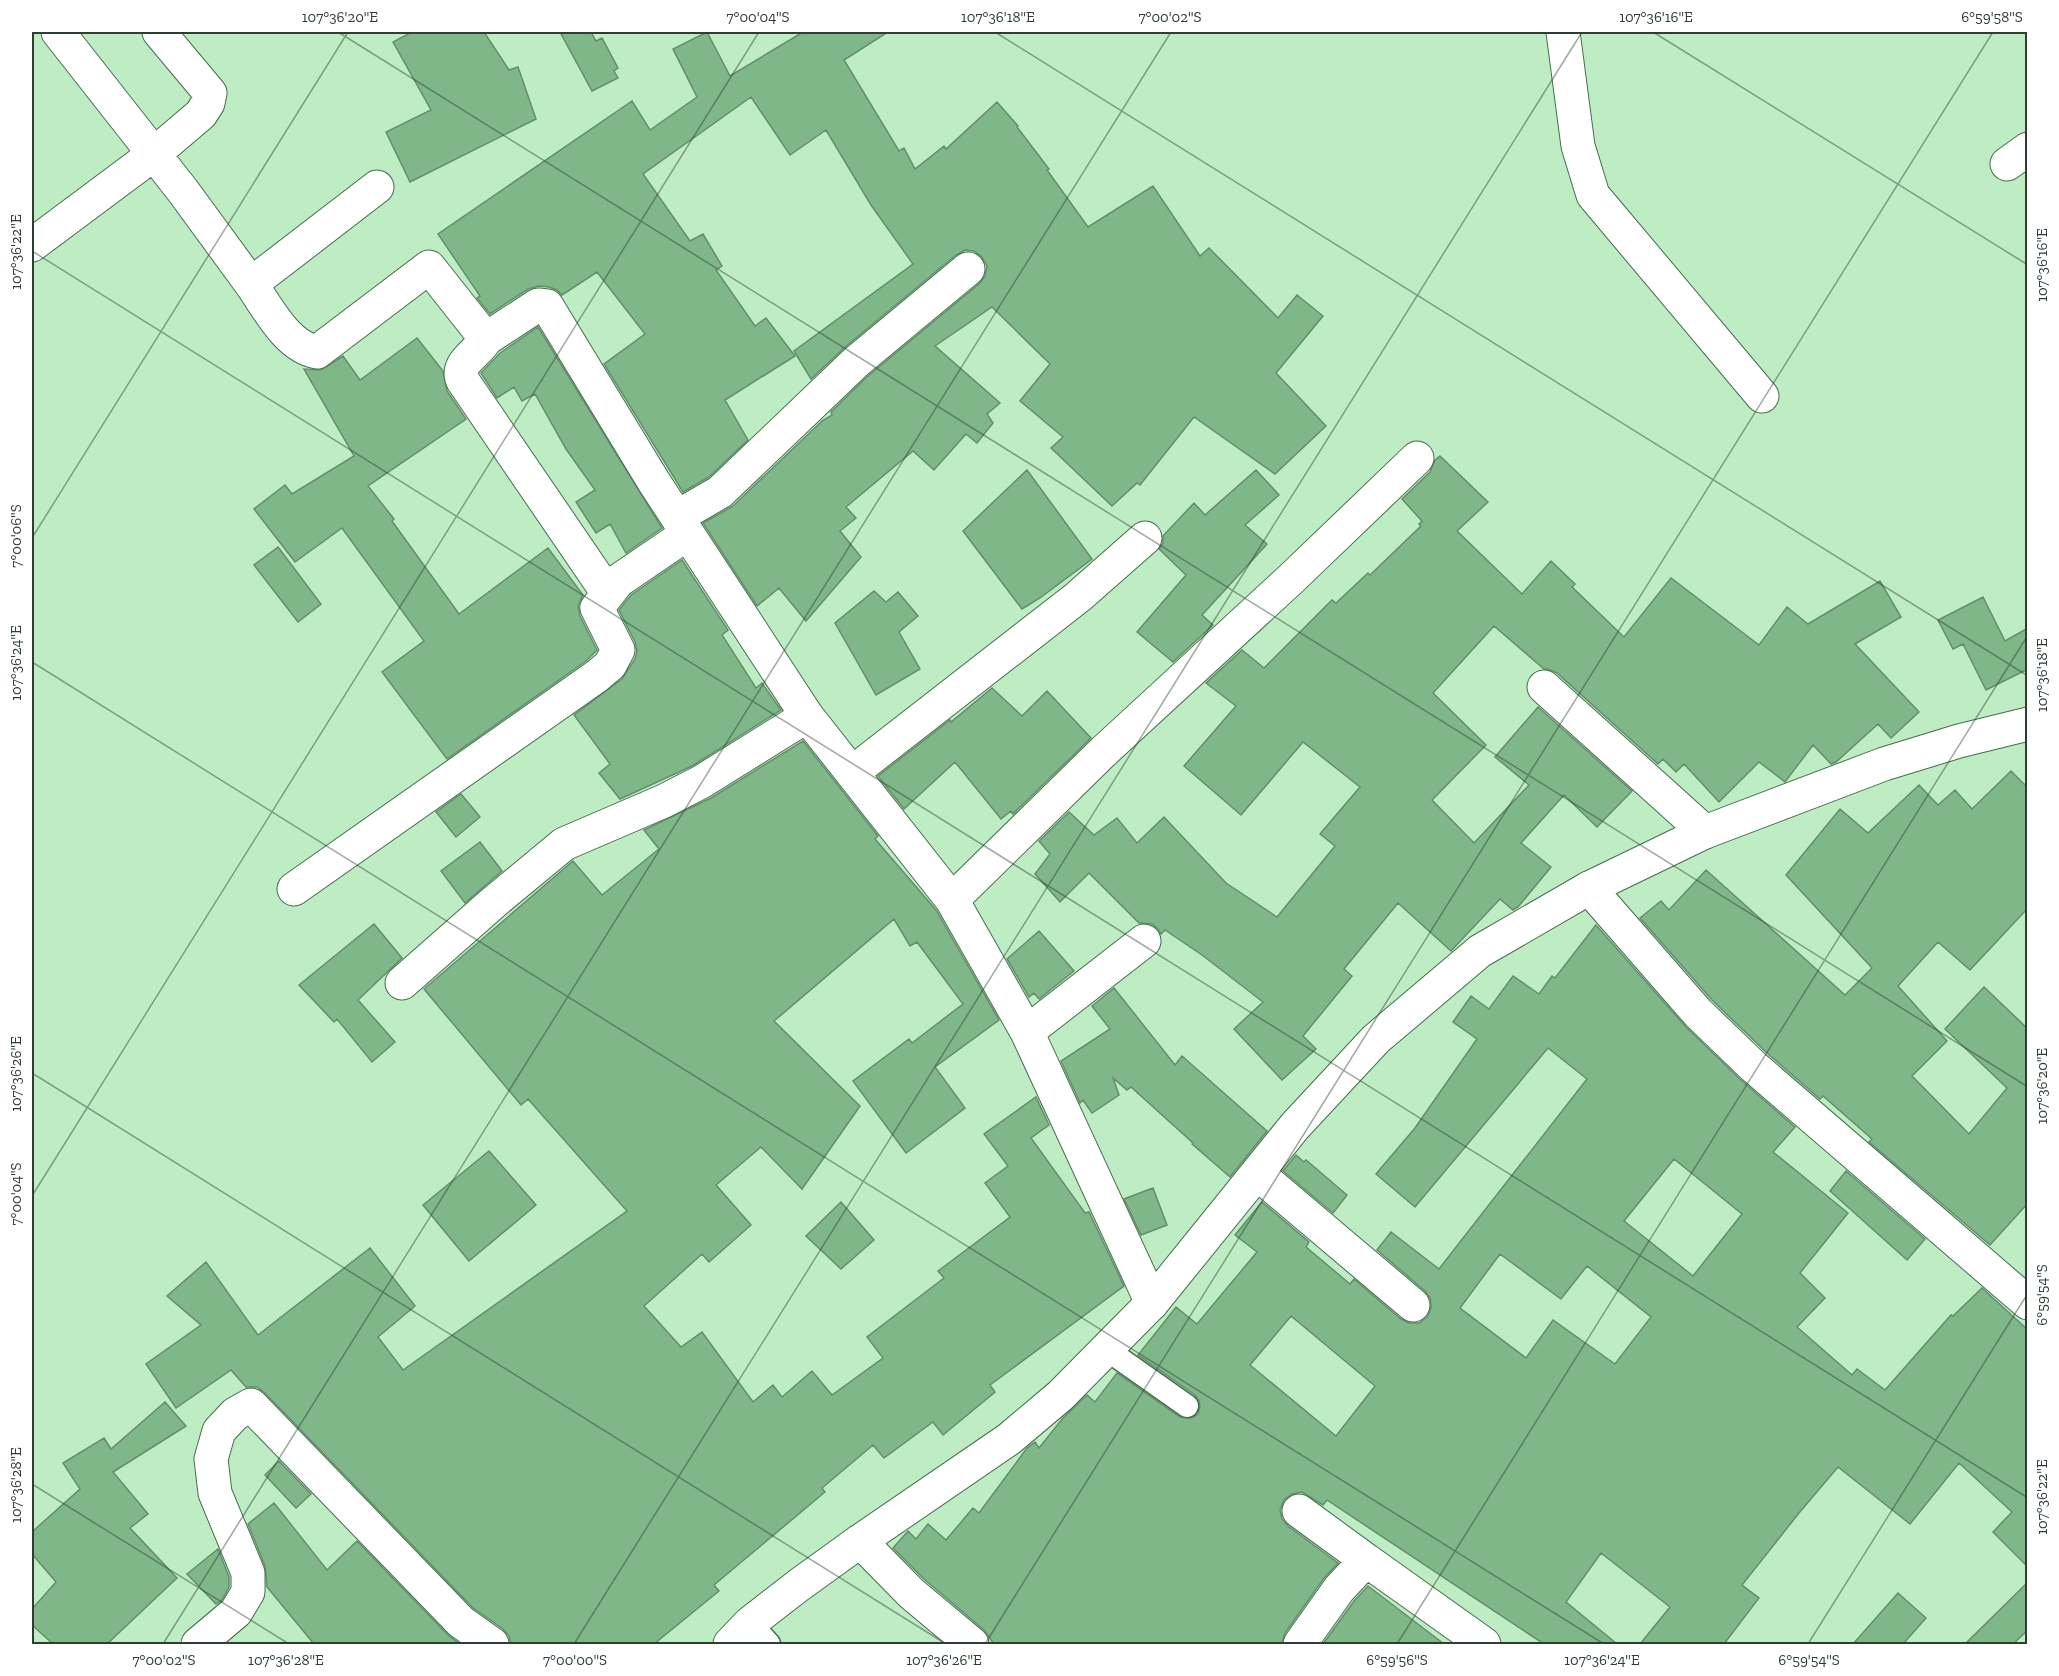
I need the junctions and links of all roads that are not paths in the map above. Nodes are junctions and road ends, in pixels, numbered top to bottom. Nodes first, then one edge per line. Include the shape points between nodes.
1 (159, 32) edge
2 (1563, 32) edge
3 (69, 35) edge
4 (154, 154) junction
5 (377, 187) dead end
6 (32, 243) edge
7 (968, 269) dead end
8 (251, 284) junction
9 (486, 339) junction
10 (1762, 396) dead end
11 (1417, 459) dead end
12 (682, 526) junction
13 (1145, 538) dead end
14 (608, 592) junction
15 (1544, 687) dead end
16 (807, 717) junction
17 (2028, 724) edge
18 (853, 772) junction
19 (1705, 832) junction
20 (1589, 888) junction
21 (294, 889) dead end
22 (952, 900) junction
23 (1144, 941) dead end
24 (402, 983) dead end
25 (1027, 1032) junction
26 (1257, 1174) junction
27 (1152, 1303) junction
28 (2028, 1303) edge
29 (1413, 1305) dead end
30 (1106, 1349) junction
31 (1187, 1406) dead end
32 (1299, 1511) dead end
33 (860, 1540) junction
34 (1366, 1560) junction
35 (750, 1637) edge
36 (198, 1644) edge
37 (492, 1644) edge
38 (972, 1644) edge
39 (1300, 1644) edge
40 (1484, 1644) edge

1 - 4 street via 210,93 201,114
2 - 10 street via 1578,146 1593,195
3 - 4 street
4 - 6 street
4 - 8 street
5 - 8 street
7 - 12 street via 856,362
8 - 9 street via 292,342 317,352 429,267
9 - 12 street via 538,305 548,306
9 - 14 street via 464,364 461,376
11 - 22 street
12 - 14 street
12 - 16 street
13 - 18 street via 1078,597
14 - 21 street via 597,608 618,650 610,665
15 - 19 street
16 - 18 street
16 - 24 street via 701,782 564,844
17 - 19 street via 1884,764
18 - 22 street
19 - 20 street
20 - 26 street via 1480,951 1376,1039 1295,1126
20 - 28 street via 1698,1013 1754,1067
22 - 25 street
23 - 25 street
25 - 27 street
26 - 27 street
26 - 29 street
27 - 30 street
30 - 31 lane
30 - 33 street via 1060,1396 1009,1439
32 - 34 street
33 - 35 street via 807,1578
33 - 38 street via 911,1593
34 - 39 street via 1339,1589
34 - 40 street
36 - 37 street via 236,1612 248,1592 248,1574 215,1493 211,1459 219,1431 251,1405 461,1622

